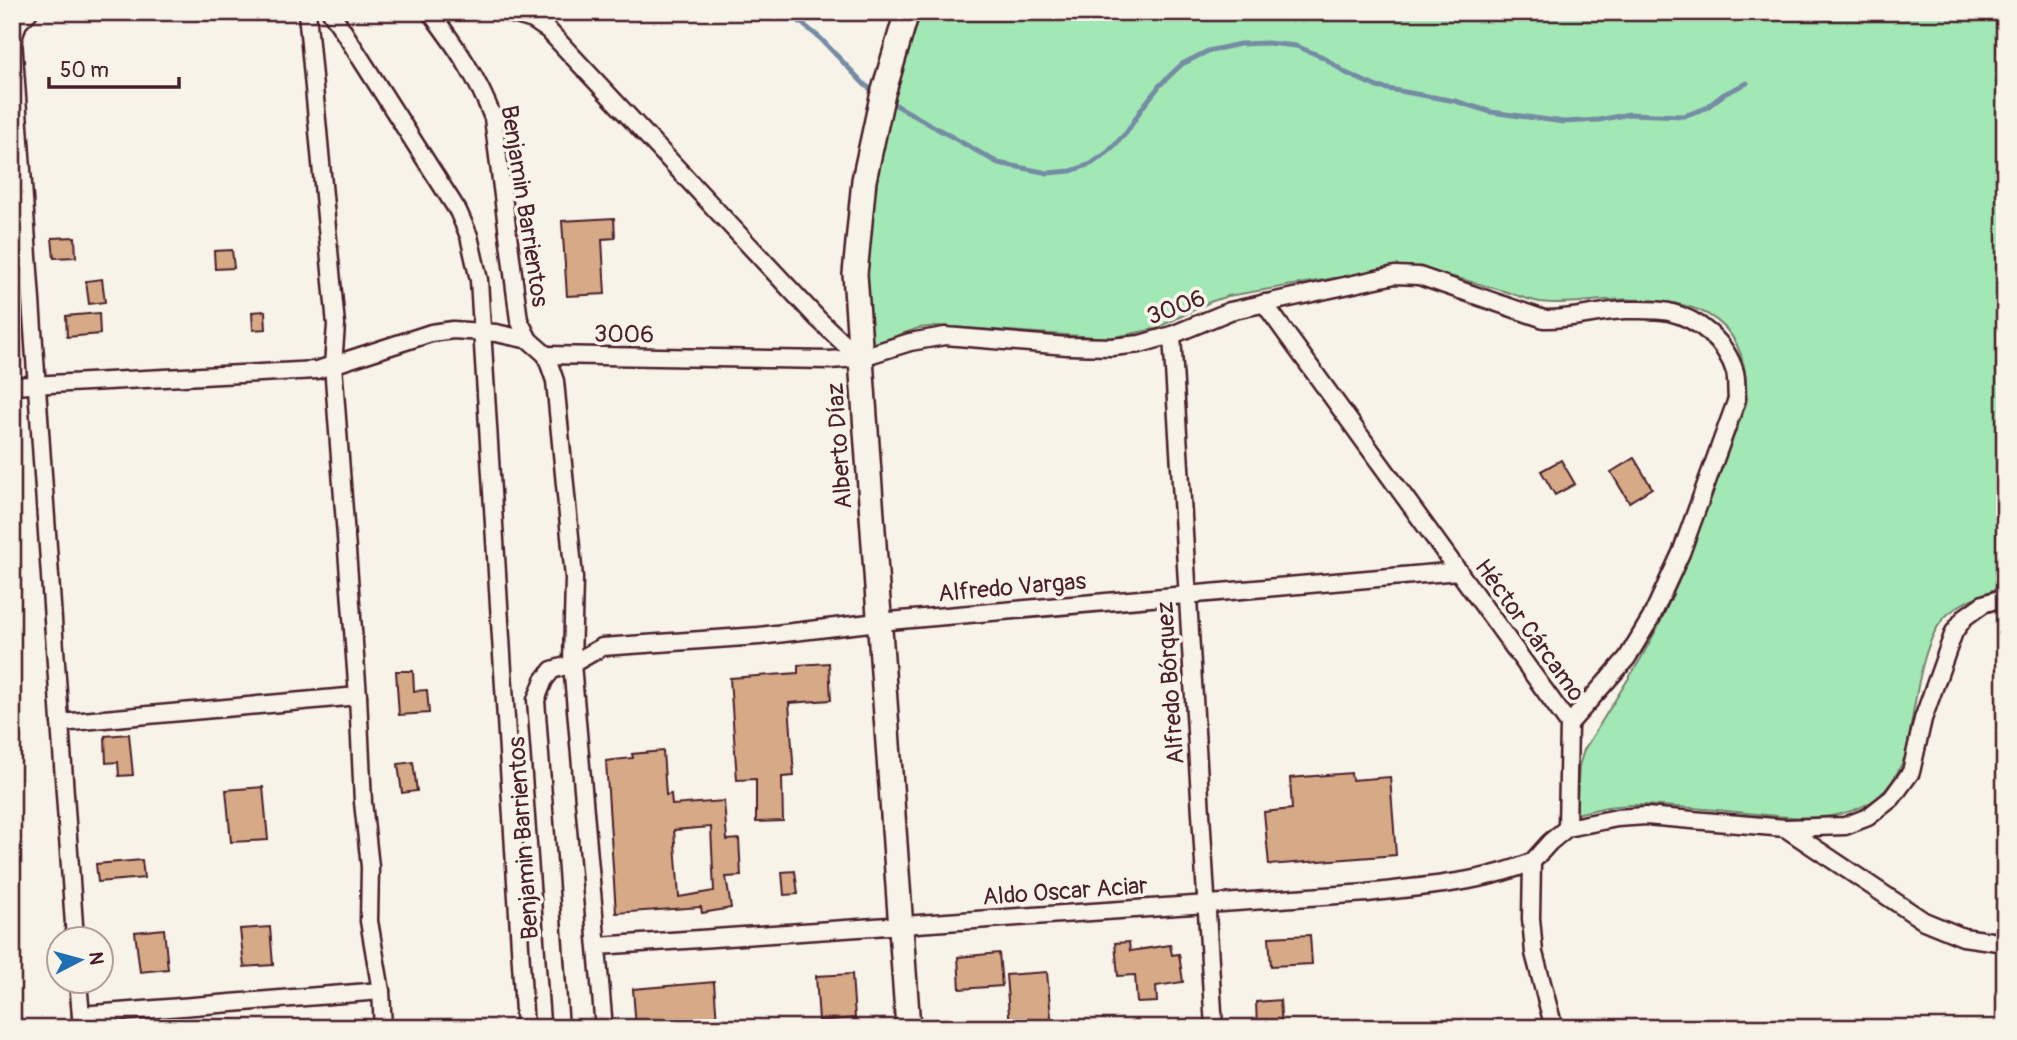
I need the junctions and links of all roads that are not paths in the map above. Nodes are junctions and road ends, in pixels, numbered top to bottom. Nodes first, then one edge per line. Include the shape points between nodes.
1 (29, 12) edge
2 (307, 12) edge
3 (331, 12) edge
4 (430, 12) edge
5 (506, 12) edge
6 (907, 12) edge
7 (1264, 303) junction
8 (482, 332) junction
9 (1172, 335) junction
10 (529, 340) junction
11 (546, 355) junction
12 (859, 358) junction
13 (333, 365) junction
14 (37, 385) junction
15 (12, 386) edge
16 (1459, 571) junction
17 (1188, 594) junction
18 (2005, 597) edge
19 (878, 622) junction
20 (572, 664) junction
21 (358, 696) junction
22 (60, 723) junction
23 (1569, 724) junction
24 (1567, 828) junction
25 (1785, 828) junction
26 (1532, 862) junction
27 (1207, 904) junction
28 (74, 925) edge
29 (902, 925) junction
30 (2005, 943) edge
31 (598, 946) junction
32 (381, 990) junction
33 (79, 995) edge
34 (81, 1021) edge
35 (383, 1028) edge
36 (525, 1028) edge
37 (560, 1028) edge
38 (604, 1028) edge
39 (908, 1028) edge
40 (1214, 1028) edge
41 (1553, 1028) edge

1 - 14 street via 18,23 13,39
2 - 13 street via 336,325
3 - 8 street via 458,211 479,280
4 - 10 street, Benjamin Barrientos via 458,48 493,118 519,320
5 - 12 street, Alberto Díaz via 548,30
6 - 12 street via 864,180 855,274
7 - 9 street, 3006 via 1230,311
7 - 16 street, Héctor Cárcamo
7 - 23 street, 3006 via 1395,275 1419,276 1544,319 1623,310 1668,312 1697,324 1727,354 1737,399 1681,553 1627,659
8 - 10 street
8 - 13 street via 432,333
8 - 36 street
9 - 12 street, 3006 via 1112,347 945,336
9 - 17 street, Alfredo Bórquez
10 - 11 street, Benjamin Barrientos
11 - 12 street, 3006
11 - 20 street via 555,381 574,578
12 - 19 street, Alberto Díaz
13 - 14 street via 317,370
13 - 21 street
14 - 15 street
14 - 22 street
16 - 17 street, Alfredo Vargas
16 - 23 street, Héctor Cárcamo
17 - 19 street, Alfredo Vargas
17 - 27 street, Alfredo Bórquez
18 - 25 street via 1983,604 1954,632 1923,719 1911,772 1892,798 1868,817 1845,826
19 - 20 street, Alfredo Vargas via 602,647
19 - 29 street, Alberto Díaz
20 - 31 street
20 - 37 street, Benjamin Barrientos via 552,670 537,700
21 - 22 street
21 - 32 street via 370,867 369,922
22 - 28 street
23 - 24 street, Héctor Cárcamo
24 - 25 street via 1646,816
24 - 26 street
25 - 30 street via 1924,921 1963,937
26 - 27 street, Aldo Oscar Aciar via 1504,874 1466,881
26 - 41 street via 1534,953
27 - 29 street, Aldo Oscar Aciar
27 - 40 street, Alfredo Bórquez
29 - 31 street, Aldo Oscar Aciar
29 - 39 street, Alberto Díaz
31 - 38 street
32 - 34 street
32 - 35 street
33 - 34 street

